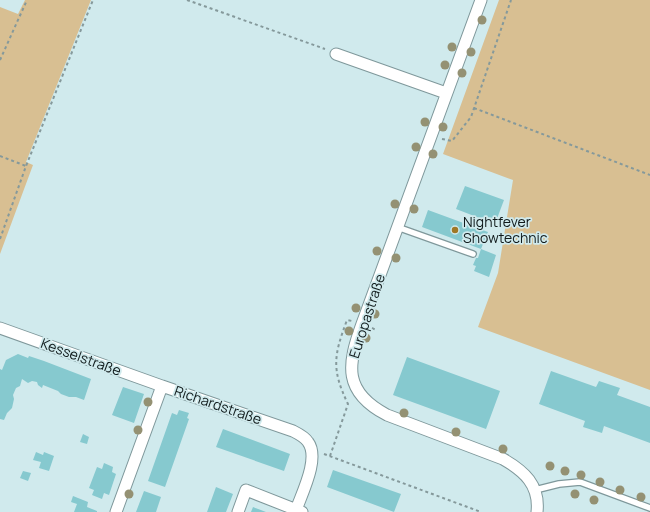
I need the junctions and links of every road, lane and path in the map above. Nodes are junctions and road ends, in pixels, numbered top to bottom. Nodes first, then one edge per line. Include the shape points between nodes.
1 (27, 0) edge
2 (93, 0) edge
3 (187, 0) edge
4 (480, 0) edge
5 (512, 0) edge
6 (336, 54) joint
7 (0, 60) edge
8 (446, 93) junction
9 (474, 108) junction
10 (444, 140) dead end
11 (0, 156) edge
12 (26, 166) junction
13 (650, 175) edge
14 (397, 227) junction
15 (0, 239) edge
16 (473, 254) dead end
17 (0, 328) edge
18 (162, 386) junction
19 (313, 451) junction
20 (535, 490) junction
21 (650, 508) edge
22 (299, 511) edge
23 (116, 512) edge
24 (238, 512) edge
25 (481, 512) edge
26 (537, 512) edge

1 - 7 path
2 - 12 path
3 - 6 path
4 - 8 street, Europastraße
5 - 9 path
6 - 8 street
8 - 14 street, Europastraße
9 - 10 path via 471,118 456,138 452,141
9 - 13 path
11 - 12 path
12 - 15 path
14 - 16 lane
14 - 20 street, Europastraße via 354,347 351,365 357,387 366,401 387,415 503,458 517,467 529,479
17 - 18 street, Kesselstraße
18 - 19 street, Richardstraße via 293,431 305,438
18 - 23 street, Richardstraße
19 - 22 street
19 - 25 path
20 - 21 lane via 580,482
20 - 26 street, Europastraße
22 - 24 street via 246,490

